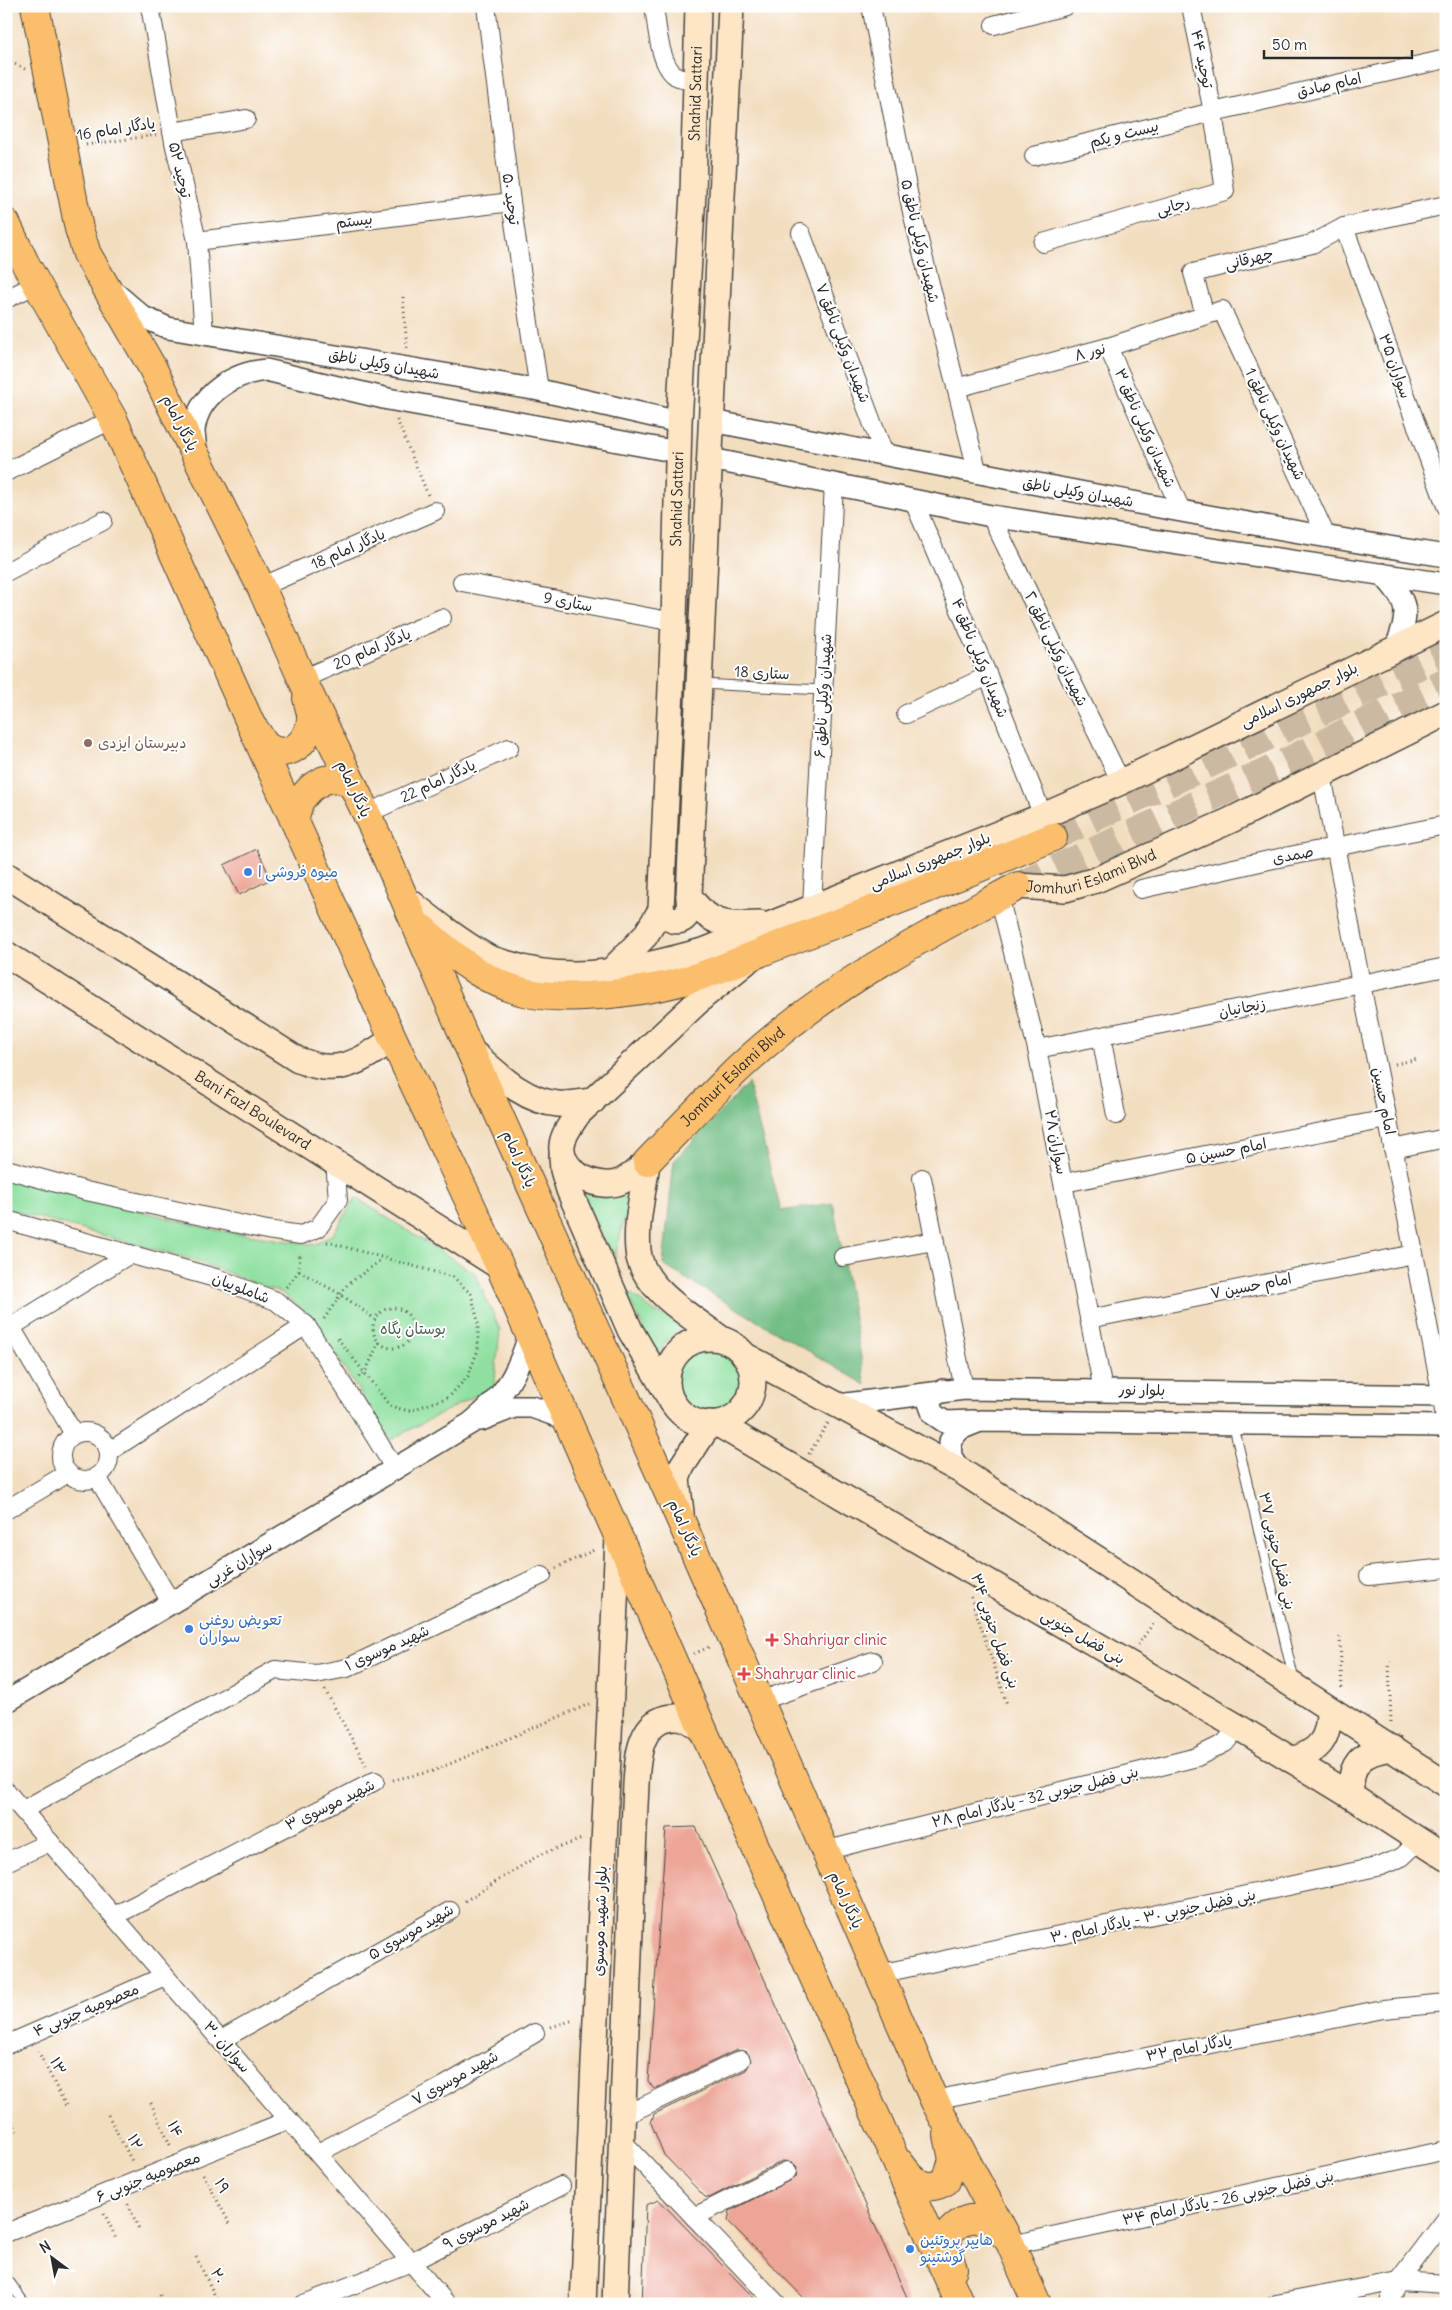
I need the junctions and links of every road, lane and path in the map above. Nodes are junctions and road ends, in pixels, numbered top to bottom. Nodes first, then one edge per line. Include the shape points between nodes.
1 (35, 6) edge
2 (150, 6) edge
3 (486, 6) edge
4 (654, 6) edge
5 (698, 6) edge
6 (731, 6) edge
7 (871, 6) edge
8 (1065, 6) edge
9 (1191, 6) edge
10 (994, 25) dead end
11 (1446, 59) edge
12 (726, 79) junction
13 (695, 80) junction
14 (1213, 112) junction
15 (246, 119) dead end
16 (172, 132) junction
17 (63, 149) junction
18 (1034, 156) dead end
19 (511, 202) junction
20 (1446, 205) edge
21 (6, 222) edge
22 (1344, 227) junction
23 (801, 232) dead end
24 (196, 240) junction
25 (1043, 243) dead end
26 (103, 282) junction
27 (37, 284) junction
28 (402, 297) dead end
29 (6, 299) edge
30 (1214, 313) junction
31 (204, 334) junction
32 (1108, 347) junction
33 (408, 368) junction
34 (956, 388) junction
35 (538, 390) junction
36 (388, 398) junction
37 (622, 410) junction
38 (113, 419) junction
39 (712, 421) junction
40 (678, 422) junction
41 (612, 441) junction
42 (678, 452) junction
43 (884, 454) junction
44 (196, 455) junction
45 (711, 459) junction
46 (6, 472) edge
47 (978, 474) junction
48 (834, 484) junction
49 (914, 502) junction
50 (1446, 506) edge
51 (1181, 510) junction
52 (435, 511) joint
53 (992, 516) junction
54 (104, 521) dead end
55 (1327, 538) junction
56 (1446, 556) edge
57 (6, 572) edge
58 (1382, 574) junction
59 (462, 582) dead end
60 (1446, 584) edge
61 (261, 587) junction
62 (442, 618) dead end
63 (674, 622) junction
64 (1446, 624) edge
65 (1395, 649) junction
66 (988, 676) junction
67 (302, 679) junction
68 (701, 684) junction
69 (823, 690) junction
70 (1446, 713) edge
71 (906, 714) dead end
72 (252, 724) junction
73 (510, 748) dead end
74 (1322, 775) junction
75 (1121, 782) junction
76 (353, 785) junction
77 (366, 814) junction
78 (294, 820) junction
79 (1446, 825) edge
80 (1048, 826) junction
81 (1334, 847) junction
82 (6, 875) edge
83 (1141, 889) dead end
84 (1008, 891) junction
85 (689, 896) junction
86 (404, 897) junction
87 (812, 908) junction
88 (661, 910) junction
89 (416, 923) junction
90 (772, 924) junction
91 (6, 954) edge
92 (756, 954) junction
93 (1446, 967) edge
94 (610, 972) junction
95 (1361, 984) junction
96 (1101, 1036) junction
97 (393, 1039) junction
98 (1037, 1049) junction
99 (470, 1050) junction
100 (1418, 1059) dead end
101 (1377, 1068) junction
102 (585, 1108) junction
103 (1116, 1115) dead end
104 (1387, 1118) junction
105 (1446, 1138) edge
106 (1393, 1149) junction
107 (562, 1154) junction
108 (335, 1162) junction
109 (648, 1162) junction
110 (6, 1169) edge
111 (922, 1178) dead end
112 (1064, 1183) junction
113 (6, 1220) edge
114 (301, 1235) junction
115 (935, 1241) junction
116 (130, 1254) junction
117 (1414, 1254) junction
118 (843, 1257) dead end
119 (382, 1259) junction
120 (500, 1267) junction
121 (299, 1271) junction
122 (340, 1294) junction
123 (276, 1301) junction
124 (375, 1318) junction
125 (1089, 1319) junction
126 (306, 1325) junction
127 (329, 1325) dead end
128 (8, 1328) edge
129 (334, 1333) dead end
130 (529, 1335) junction
131 (723, 1340) junction
132 (378, 1342) junction
133 (744, 1355) junction
134 (365, 1374) junction
135 (343, 1386) junction
136 (954, 1390) junction
137 (1103, 1390) junction
138 (1444, 1396) edge
139 (672, 1402) junction
140 (839, 1405) junction
141 (566, 1419) junction
142 (980, 1420) junction
143 (1233, 1422) junction
144 (471, 1423) junction
145 (713, 1423) junction
146 (1446, 1426) edge
147 (74, 1434) junction
148 (110, 1451) junction
149 (394, 1469) junction
150 (961, 1471) junction
151 (799, 1472) junction
152 (68, 1474) junction
153 (97, 1477) junction
154 (6, 1510) edge
155 (682, 1523) junction
156 (618, 1538) junction
157 (960, 1566) junction
158 (1446, 1568) edge
159 (542, 1575) joint
160 (1370, 1576) dead end
161 (1166, 1603) junction
162 (172, 1604) junction
163 (731, 1636) junction
164 (1340, 1638) dead end
165 (873, 1661) dead end
166 (1388, 1661) dead end
167 (1127, 1662) junction
168 (674, 1664) junction
169 (316, 1674) junction
170 (1295, 1686) junction
171 (611, 1694) junction
172 (760, 1701) junction
173 (6, 1702) edge
174 (1008, 1704) dead end
175 (1336, 1714) junction
176 (1238, 1727) junction
177 (704, 1732) junction
178 (1392, 1748) junction
179 (1292, 1760) junction
180 (374, 1781) junction
181 (1446, 1784) edge
182 (6, 1791) edge
183 (1351, 1796) junction
184 (23, 1810) junction
185 (604, 1830) junction
186 (1419, 1841) junction
187 (50, 1842) junction
188 (824, 1851) junction
189 (1446, 1858) edge
190 (6, 1862) edge
191 (450, 1911) joint
192 (114, 1916) junction
193 (879, 1974) junction
194 (165, 1976) junction
195 (1446, 2003) edge
196 (596, 2013) junction
197 (535, 2032) joint
198 (30, 2035) junction
199 (221, 2040) junction
200 (6, 2045) edge
201 (741, 2060) dead end
202 (934, 2100) junction
203 (151, 2103) dead end
204 (6, 2108) edge
205 (67, 2108) dead end
206 (108, 2115) dead end
207 (289, 2120) junction
208 (945, 2124) junction
209 (622, 2129) junction
210 (17, 2131) dead end
211 (888, 2145) junction
212 (1446, 2150) edge
213 (318, 2153) junction
214 (195, 2158) junction
215 (178, 2164) junction
216 (787, 2171) dead end
217 (142, 2179) junction
218 (561, 2186) dead end
219 (120, 2187) junction
220 (96, 2197) junction
221 (694, 2217) junction
222 (1446, 2219) edge
223 (230, 2224) dead end
224 (139, 2229) dead end
225 (6, 2233) edge
226 (116, 2238) dead end
227 (1008, 2241) junction
228 (196, 2257) dead end
229 (411, 2262) junction
230 (6, 2277) edge
231 (1399, 2281) junction
232 (1446, 2284) edge
233 (160, 2295) dead end
234 (25, 2304) edge
235 (164, 2304) edge
236 (219, 2304) edge
237 (304, 2304) edge
238 (447, 2304) edge
239 (583, 2304) edge
240 (615, 2304) edge
241 (777, 2304) edge
242 (960, 2304) edge
243 (966, 2304) edge
244 (1036, 2304) edge
245 (1276, 2304) edge
246 (1388, 2304) edge

1 - 17 main road, یادگار امام
2 - 16 street, توحید ۵۲
3 - 19 street, توحید ۵۰
4 - 13 street via 659,41 668,70 677,77
5 - 13 main road, Shahid Sattari
6 - 12 main road, Shahid Sattari
7 - 34 street, شهیدان وکیلی ناطق ۵ via 912,212
8 - 10 street
9 - 14 street, توحید ۴۴
11 - 14 street, امام صادق
12 - 13 main road
12 - 39 main road, Shahid Sattari
13 - 40 main road, Shahid Sattari via 693,194
14 - 18 street, بیست و یکم
14 - 25 street, رجایی via 1226,190
15 - 16 street
16 - 17 path, یادگار امام 16
16 - 24 street, توحید ۵۲
17 - 26 main road, یادگار امام via 79,229 87,254
19 - 24 street, بیستم
19 - 35 street, توحید ۵۰
20 - 22 street
21 - 27 main road
22 - 30 street, چهرقانی via 1312,244 1193,273
22 - 50 street, سواران ۳۵
23 - 43 street, شهیدان وکیلی ناطق ۷
24 - 31 street, توحید ۵۲
26 - 31 street, شهیدان وکیلی ناطق via 143,317 168,328
26 - 44 main road, یادگار امام via 152,367
27 - 29 street
27 - 38 main road
28 - 33 path
30 - 32 street, نور ۸
30 - 55 street, شهیدان وکیلی ناطق 1
31 - 33 street, شهیدان وکیلی ناطق
32 - 34 street, نور ۸
32 - 51 street, شهیدان وکیلی ناطق ۳
33 - 35 street, شهیدان وکیلی ناطق
34 - 47 street, شهیدان وکیلی ناطق ۵
35 - 37 street, شهیدان وکیلی ناطق
36 - 41 street, شهیدان وکیلی ناطق
36 - 44 street, شهیدان وکیلی ناطق via 266,370 248,372 232,378 207,398 194,429
36 - 52 path
37 - 40 street, شهیدان وکیلی ناطق
37 - 41 street via 626,426
38 - 46 street
38 - 72 main road
39 - 43 street, شهیدان وکیلی ناطق
39 - 45 main road, Shahid Sattari
40 - 42 main road, Shahid Sattari
41 - 42 street, شهیدان وکیلی ناطق
42 - 63 main road, Shahid Sattari
43 - 47 street, شهیدان وکیلی ناطق
44 - 61 main road, یادگار امام
45 - 48 street
45 - 68 main road, Shahid Sattari
47 - 51 street, شهیدان وکیلی ناطق
48 - 49 street
48 - 69 street, شهیدان وکیلی ناطق ۶
49 - 53 street
49 - 66 street, شهیدان وکیلی ناطق ۴
51 - 55 street, شهیدان وکیلی ناطق
52 - 61 street, یادگار امام 18
53 - 58 street
53 - 75 street, شهیدان وکیلی ناطق ٢
54 - 57 street
55 - 56 street, شهیدان وکیلی ناطق
58 - 60 street
58 - 65 street via 1403,600 1406,618
59 - 63 street, ستاری 9
61 - 67 main road, یادگار امام
62 - 67 street, یادگار امام 20
63 - 88 main road, Shahid Sattari
64 - 65 main road, بلوار جمهوری اسلامی
65 - 75 main road, بلوار جمهوری اسلامی
66 - 71 street
66 - 80 street, شهیدان وکیلی ناطق ۴
67 - 72 main road via 311,715 308,734 303,741 286,752 276,751 266,746
67 - 76 main road, یادگار امام
68 - 69 lane, ستاری 18
68 - 85 main road, Shahid Sattari
69 - 87 street, شهیدان وکیلی ناطق ۶
70 - 74 main road, Jomhuri Eslami Blvd
72 - 78 main road
73 - 77 street, یادگار امام 22
74 - 81 street, امام حسین
74 - 84 main road, Jomhuri Eslami Blvd via 1229,821 1096,880 1065,888
75 - 80 main road, بلوار جمهوری اسلامی
76 - 77 main road, یادگار امام
76 - 78 main road via 338,778 324,780 300,800
77 - 86 main road, یادگار امام
78 - 97 main road
79 - 81 street, صمدی
80 - 87 main road, بلوار جمهوری اسلامی
80 - 92 main road via 884,907
81 - 83 street, صمدی
81 - 95 street, امام حسین
82 - 97 main road via 298,1060 325,1067 348,1064
84 - 98 street, سواران ۲۸
84 - 109 main road, Jomhuri Eslami Blvd via 890,955 777,1035 726,1080
85 - 88 main road, Shahid Sattari via 689,910 684,918 675,921 666,918
85 - 90 main road via 699,911 709,918 738,925
86 - 89 main road, یادگار امام
86 - 94 main road, بلوار جمهوری اسلامی via 450,934 489,958 531,971 570,974
87 - 90 main road, بلوار جمهوری اسلامی
88 - 94 main road, Shahid Sattari via 645,936
89 - 92 main road via 477,972 507,987 540,995 637,990 696,977
89 - 99 main road, یادگار امام
90 - 94 main road, بلوار جمهوری اسلامی via 706,950 652,965
91 - 108 main road, Bani Fazl Boulevard
92 - 102 main road via 705,994
93 - 95 street, زنجانیان
95 - 96 street, زنجانیان
95 - 101 street, امام حسین
96 - 98 street, زنجانیان
96 - 103 street
97 - 120 main road
98 - 112 street, سواران ۲۸
99 - 102 main road via 508,1083 535,1100
99 - 155 main road, یادگار امام
100 - 101 path
101 - 104 street, امام حسین
102 - 107 main road via 565,1135
104 - 106 street, امام حسین
104 - 112 street, امام حسین ۵
105 - 106 street
106 - 117 street, امام حسین
107 - 109 main road via 576,1173 593,1182 613,1184
107 - 139 main road via 562,1170 569,1190 630,1330
108 - 114 street via 338,1200 318,1228
108 - 120 main road, Bani Fazl Boulevard
109 - 131 main road via 638,1229 639,1259 664,1295
110 - 114 street via 86,1191
111 - 115 street
112 - 125 street, سواران ۲۸
113 - 116 street, شاملوییان
114 - 119 path
114 - 121 path
115 - 118 street
115 - 136 street
116 - 123 street, شاملوییان via 219,1279
116 - 128 street
117 - 125 street, امام حسین ۷
117 - 138 street, امام حسین
119 - 122 path
119 - 134 path via 453,1277 471,1294 478,1321 478,1350 468,1376 449,1397 409,1411 390,1406
120 - 130 main road
121 - 122 path
121 - 123 path
122 - 124 path
122 - 127 path via 323,1317
123 - 126 street, شاملوییان
124 - 132 path via 373,1331
124 - 132 path via 384,1310 396,1308 407,1313 413,1324 411,1337 402,1346 390,1348
125 - 137 street, سواران ۲۸
126 - 135 street, شاملوییان
126 - 148 street
128 - 147 street
129 - 134 path
130 - 141 main road
130 - 144 street via 521,1364 506,1388 493,1406
131 - 133 main road
131 - 139 main road via 708,1338 694,1341 672,1360 668,1374
132 - 134 path
133 - 140 main road
133 - 145 main road via 751,1368 753,1382 750,1397 742,1410
134 - 135 path
135 - 149 street, شاملوییان
136 - 137 street, بلوار نور
136 - 140 street, بلوار نور
136 - 142 street via 933,1397 929,1403 933,1414 945,1422
137 - 138 street, بلوار نور
138 - 146 street, امام حسین
139 - 145 main road via 691,1420
140 - 150 main road
140 - 151 path
141 - 144 street via 532,1407 514,1407
141 - 156 main road
142 - 143 street
142 - 150 street via 960,1429 950,1441 951,1456
143 - 146 street
143 - 170 lane, بنی فضل جنوبی ۳۷
144 - 149 street, سواران غربی
145 - 151 main road, بنی فضل جنوبی
145 - 155 main road via 682,1466 677,1479
147 - 148 street via 89,1431 102,1438
147 - 152 street via 63,1445 61,1460
148 - 153 street via 108,1466
149 - 162 street, سواران غربی
150 - 161 main road
151 - 157 main road, بنی فضل جنوبی
152 - 153 street via 82,1480
152 - 154 street
153 - 162 street
155 - 163 main road, یادگار امام
156 - 159 path
156 - 168 main road
156 - 171 main road, بلوار شهید موسوی
157 - 167 main road, بنی فضل جنوبی
157 - 174 path, بنی فضل جنوبی ۳۴
158 - 160 street
159 - 169 street, شهید موسوی ۱ via 347,1668
161 - 167 path
161 - 170 main road
162 - 173 street, سواران غربی
163 - 168 path
163 - 172 main road, یادگار امام
164 - 175 path
165 - 172 street
166 - 178 path
167 - 176 main road, بنی فضل جنوبی
168 - 177 main road
169 - 180 path
169 - 184 street, شهید موسوی ۱ via 275,1670
170 - 175 main road
171 - 180 path, شهید موسوی ۳ via 433,1771 395,1780
171 - 185 main road, بلوار شهید موسوی
172 - 188 main road, یادگار امام
175 - 178 main road
175 - 179 main road via 1322,1743 1308,1755
176 - 179 main road, بنی فضل جنوبی
176 - 188 street, بنی فضل جنوبی 32 - یادگار امام ۲۸ via 1224,1743 1197,1757
177 - 209 main road, بلوار شهید موسوی via 687,1718 674,1716 660,1719 648,1730 642,1743 635,1806
177 - 211 main road
178 - 181 main road
178 - 183 main road via 1373,1750 1358,1761 1350,1778
179 - 183 main road, بنی فضل جنوبی
180 - 192 street, شهید موسوی ۳
182 - 184 street, سواران ۳۰
183 - 186 main road, بنی فضل جنوبی
184 - 187 street, سواران ۳۰
185 - 191 path, شهید موسوی ۵ via 538,1855
185 - 196 main road, بلوار شهید موسوی
186 - 189 main road, بنی فضل جنوبی
186 - 193 street, بنی فضل جنوبی ۳۰ - یادگار امام ۳۰ via 1402,1857 1381,1866
187 - 190 street
187 - 192 street, سواران ۳۰
188 - 193 main road, یادگار امام
191 - 199 street, شهید موسوی ۵
192 - 194 street, سواران ۳۰
193 - 202 main road, یادگار امام
194 - 198 street, معصومیه جنوبی ۴
194 - 199 street, سواران ۳۰
195 - 202 street, یادگار امام ۳۲ via 1383,2009
196 - 197 path
196 - 239 main road, بلوار شهید موسوی
197 - 213 street, شهید موسوی ۷ via 444,2086
198 - 200 street, معصومیه جنوبی ۴
198 - 205 path, ۱۳
199 - 207 street, سواران ۳۰
201 - 209 street
202 - 208 main road, یادگار امام
203 - 215 path, ۱۴
204 - 210 path
206 - 217 path, ۱۲
207 - 213 street, سواران ۳۰
207 - 214 street, معصومیه جنوبی ۶
208 - 211 main road via 953,2160 946,2181 939,2185 923,2186 914,2180
208 - 227 main road, یادگار امام
209 - 221 street
209 - 240 main road, بلوار شهید موسوی
211 - 242 main road
212 - 227 street, بنی فضل جنوبی 26 - یادگار امام ۳۴
213 - 229 street, سواران ۳۰
214 - 215 street, معصومیه جنوبی ۶
214 - 223 path, ۱۹
215 - 217 street, معصومیه جنوبی ۶
216 - 221 street
217 - 219 street, معصومیه جنوبی ۶
218 - 229 street, شهید موسوی ۹
219 - 220 street, معصومیه جنوبی ۶
219 - 224 path
220 - 225 street, معصومیه جنوبی ۶
220 - 226 path
221 - 241 street
222 - 231 street
227 - 243 main road via 980,2219 957,2223 948,2234 947,2250
227 - 244 main road, یادگار امام
228 - 236 path, ۲۰
229 - 237 street, شهید موسوی ۹
229 - 238 street, سواران ۳۰
230 - 234 lane
231 - 232 street
231 - 245 street
231 - 246 street
233 - 235 path

